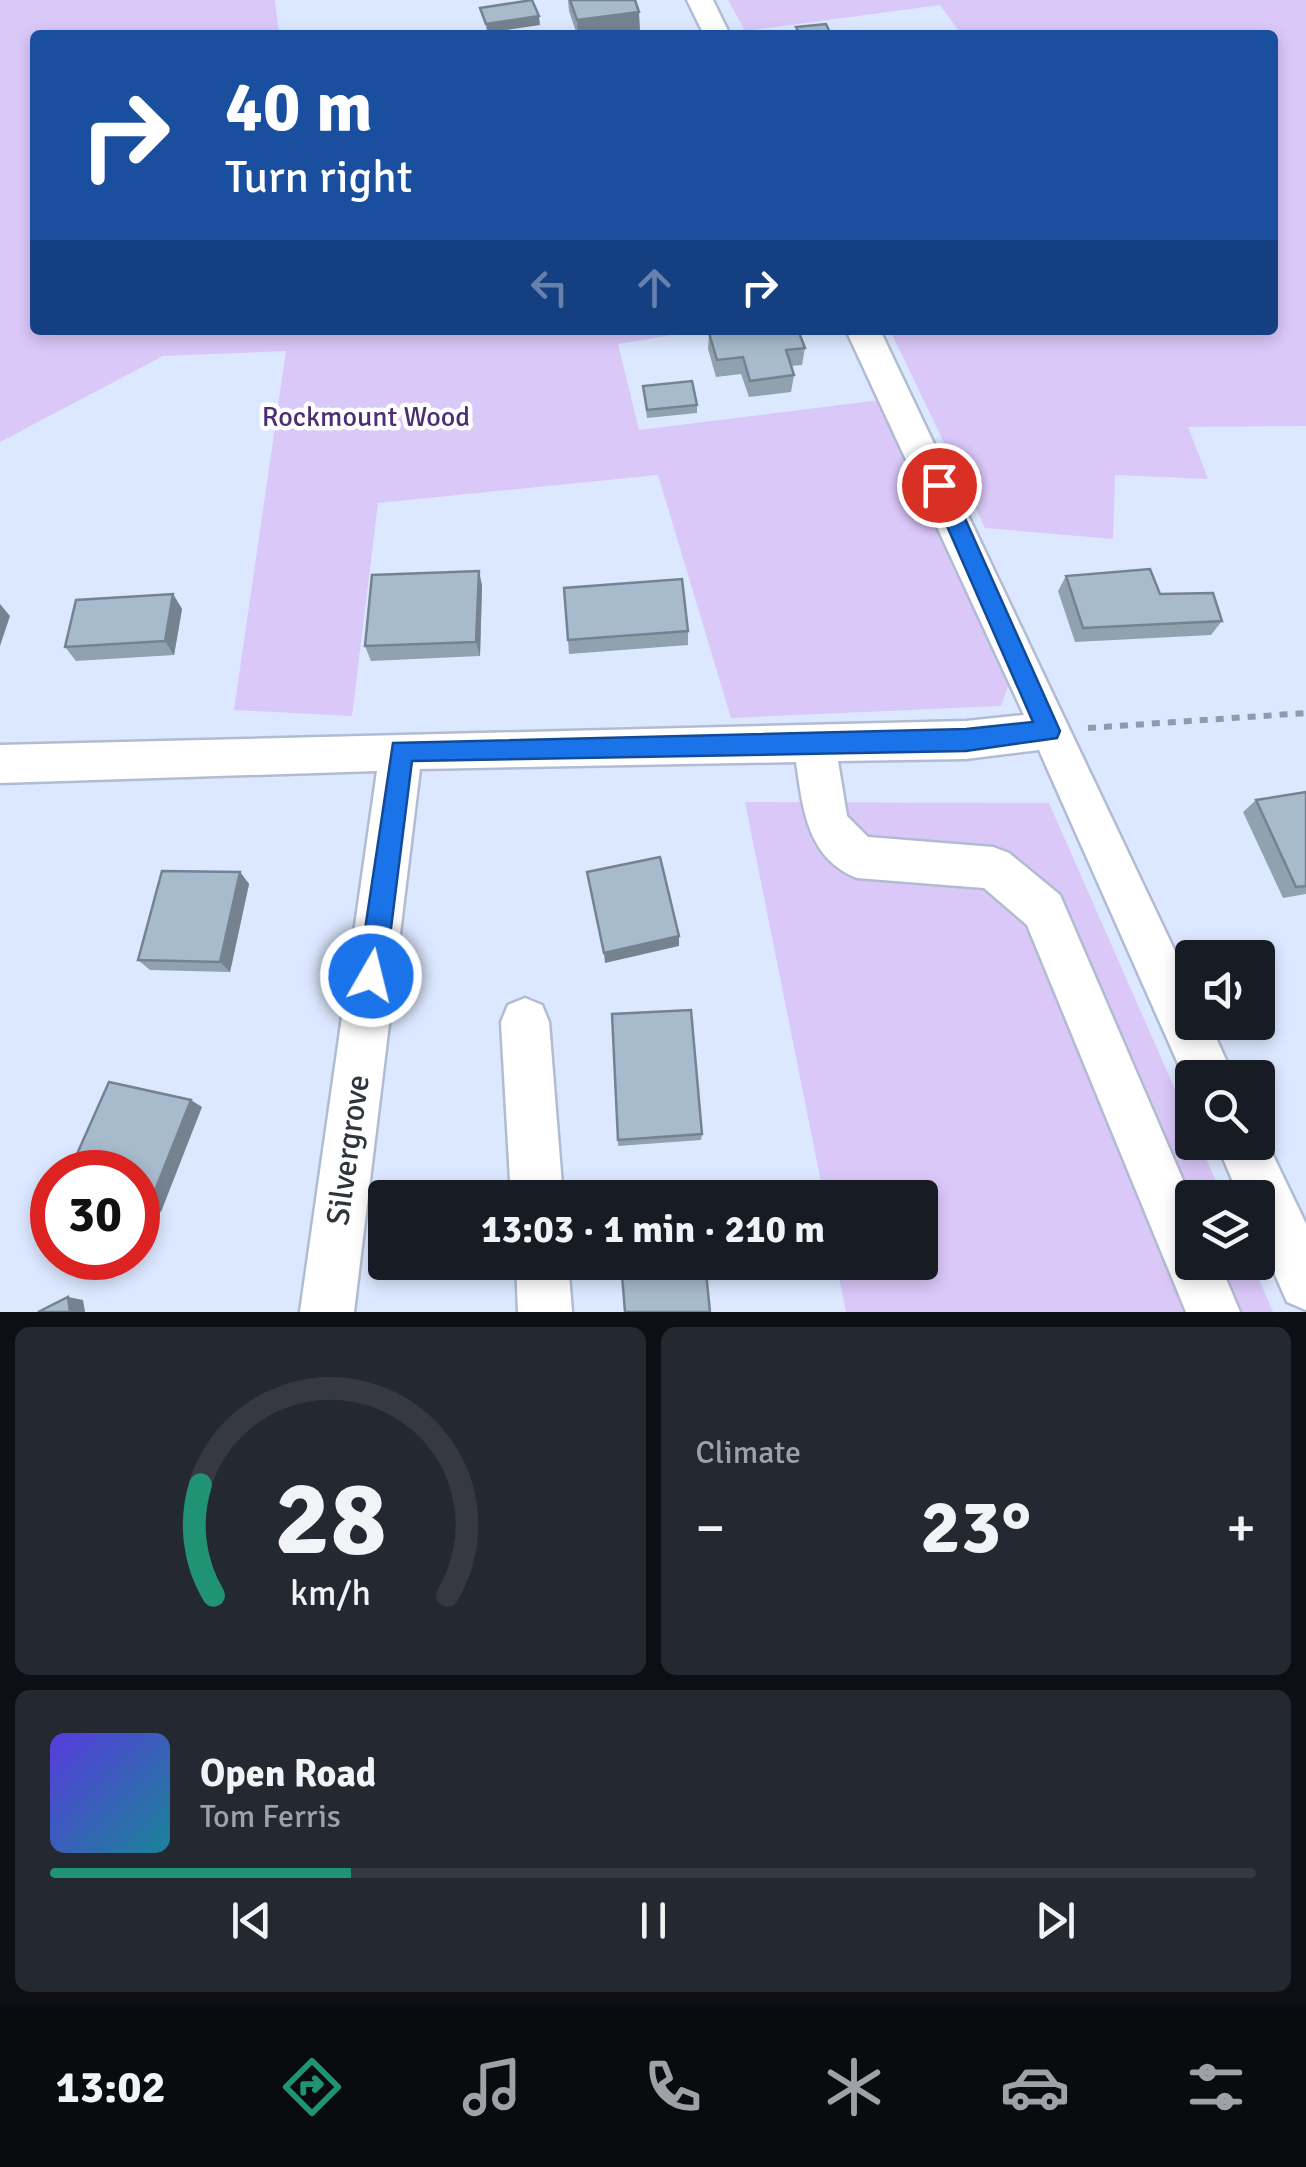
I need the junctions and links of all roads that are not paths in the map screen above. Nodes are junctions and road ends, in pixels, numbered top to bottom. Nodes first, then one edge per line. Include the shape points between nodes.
1 (700, 0) edge
2 (714, 30) edge
3 (865, 335) edge
4 (1048, 731) junction
5 (814, 743) junction
6 (401, 751) junction
7 (0, 764) edge
8 (524, 1022) dead end
9 (1202, 1060) edge
10 (1249, 1160) edge
11 (536, 1180) edge
12 (543, 1280) edge
13 (1306, 1282) edge
14 (327, 1312) edge
15 (545, 1312) edge
16 (1213, 1312) edge

1 - 2 street
3 - 4 street
4 - 5 street
4 - 9 street
5 - 6 street
5 - 16 street via 828,825 857,857 993,868 1044,910
6 - 7 street
6 - 14 street, Silvergrove
8 - 11 street
10 - 13 street
12 - 15 street

